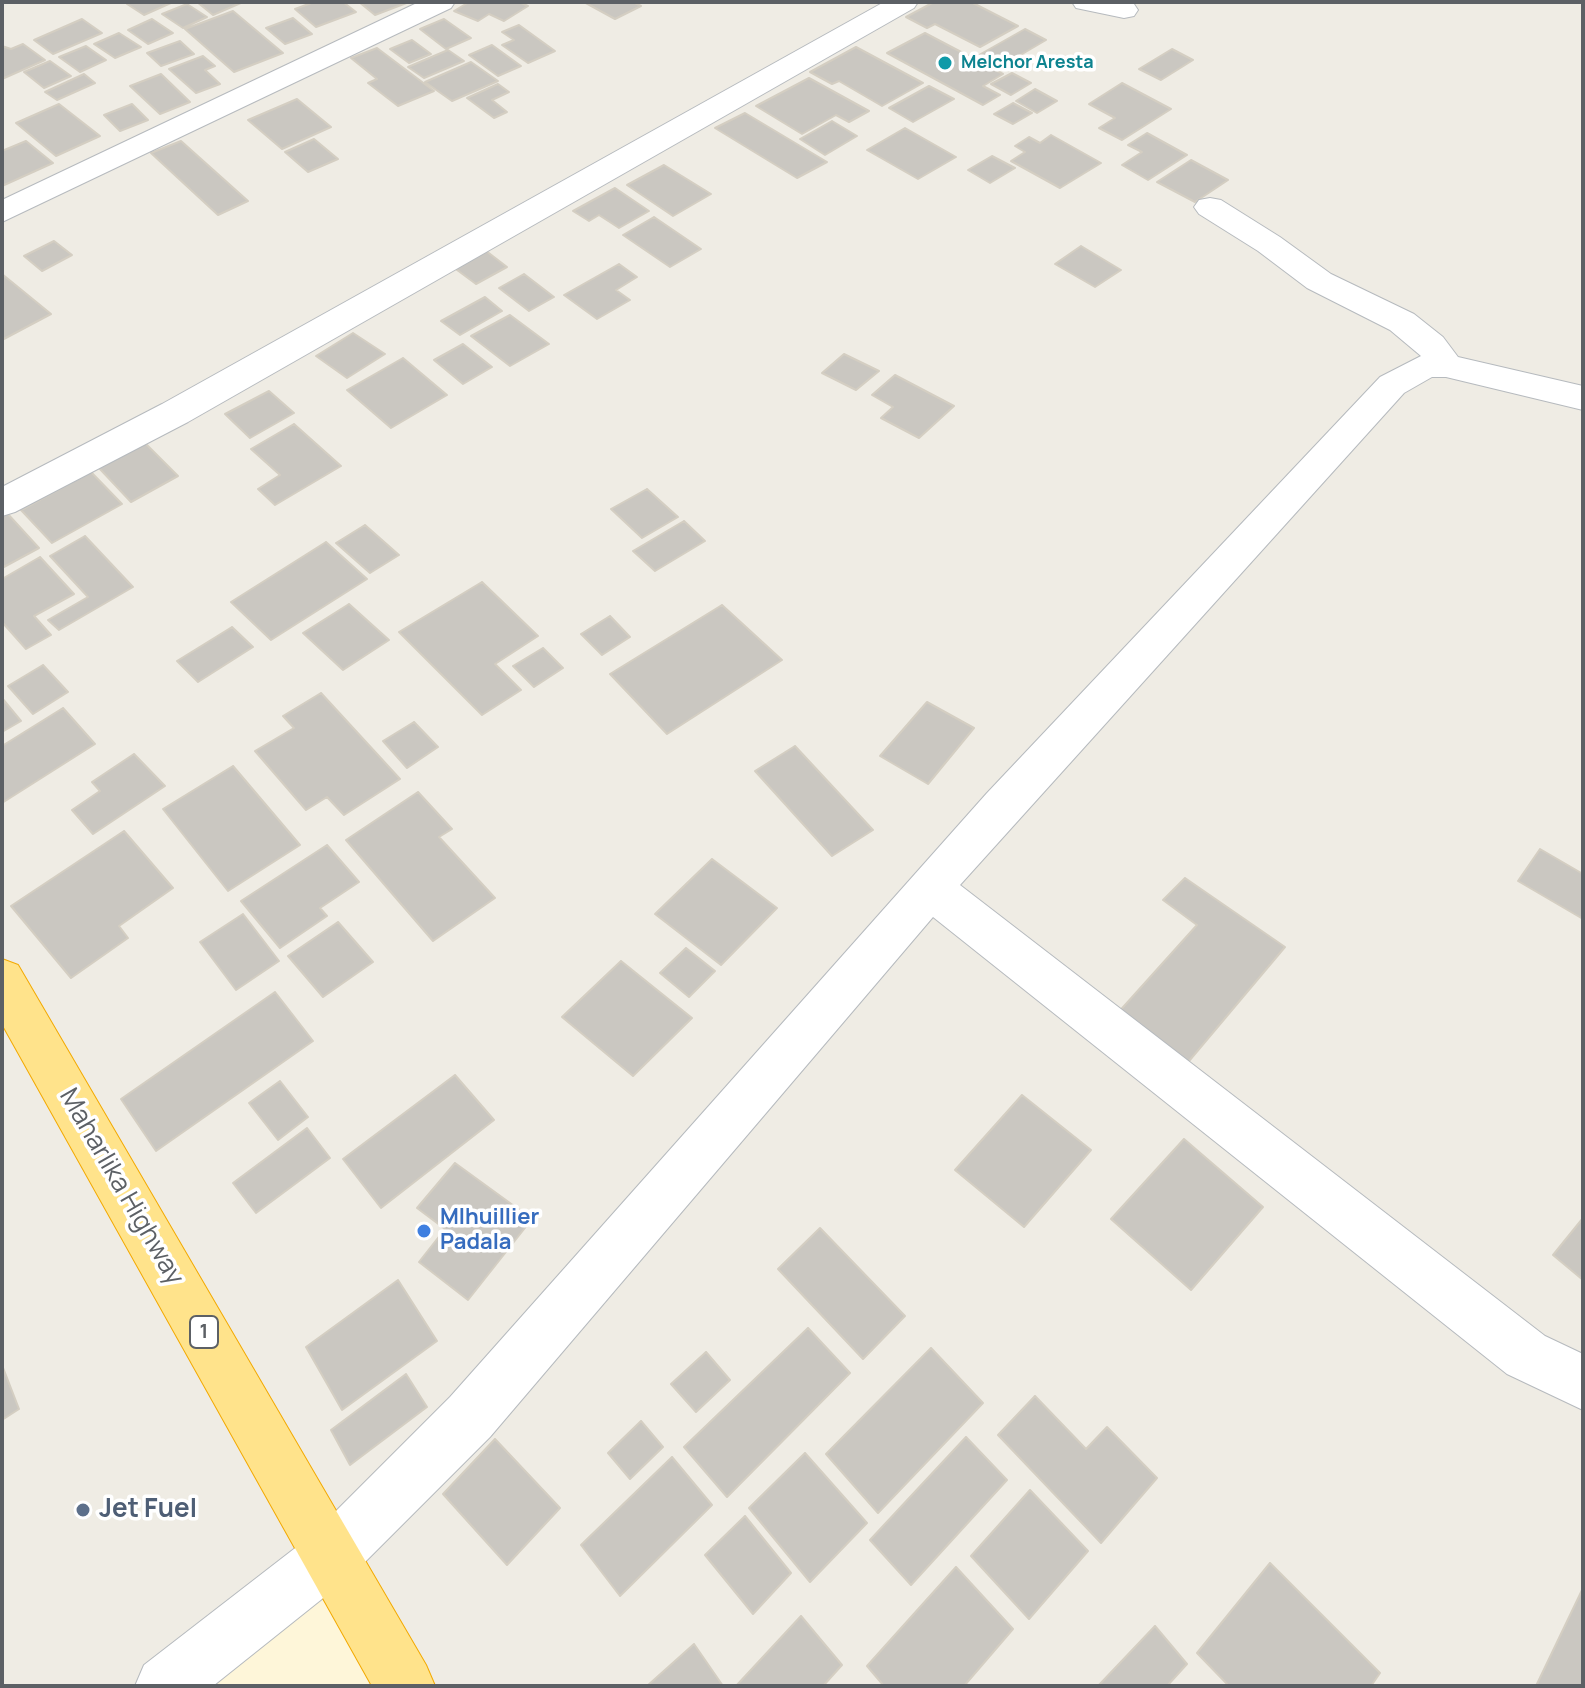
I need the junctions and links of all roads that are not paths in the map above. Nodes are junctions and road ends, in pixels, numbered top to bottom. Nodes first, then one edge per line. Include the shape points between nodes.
1 (441, 2) edge
2 (904, 2) edge
3 (1086, 2) edge
4 (1124, 10) dead end
5 (1210, 207) dead end
6 (2, 212) edge
7 (1446, 366) junction
8 (1583, 398) edge
9 (2, 503) edge
10 (930, 888) junction
11 (2, 980) edge
12 (1583, 1383) edge
13 (332, 1555) junction
14 (165, 1686) edge
15 (405, 1686) edge

1 - 6 street
2 - 9 street via 299,344
3 - 4 street
5 - 7 street via 1319,281 1402,322 1431,345
7 - 8 street
7 - 10 street via 1426,366 1392,385
10 - 12 street via 1526,1355
10 - 13 street via 470,1417
11 - 13 highway, Maharlika Highway / 1
13 - 14 street
13 - 15 highway, Maharlika Highway / 1

